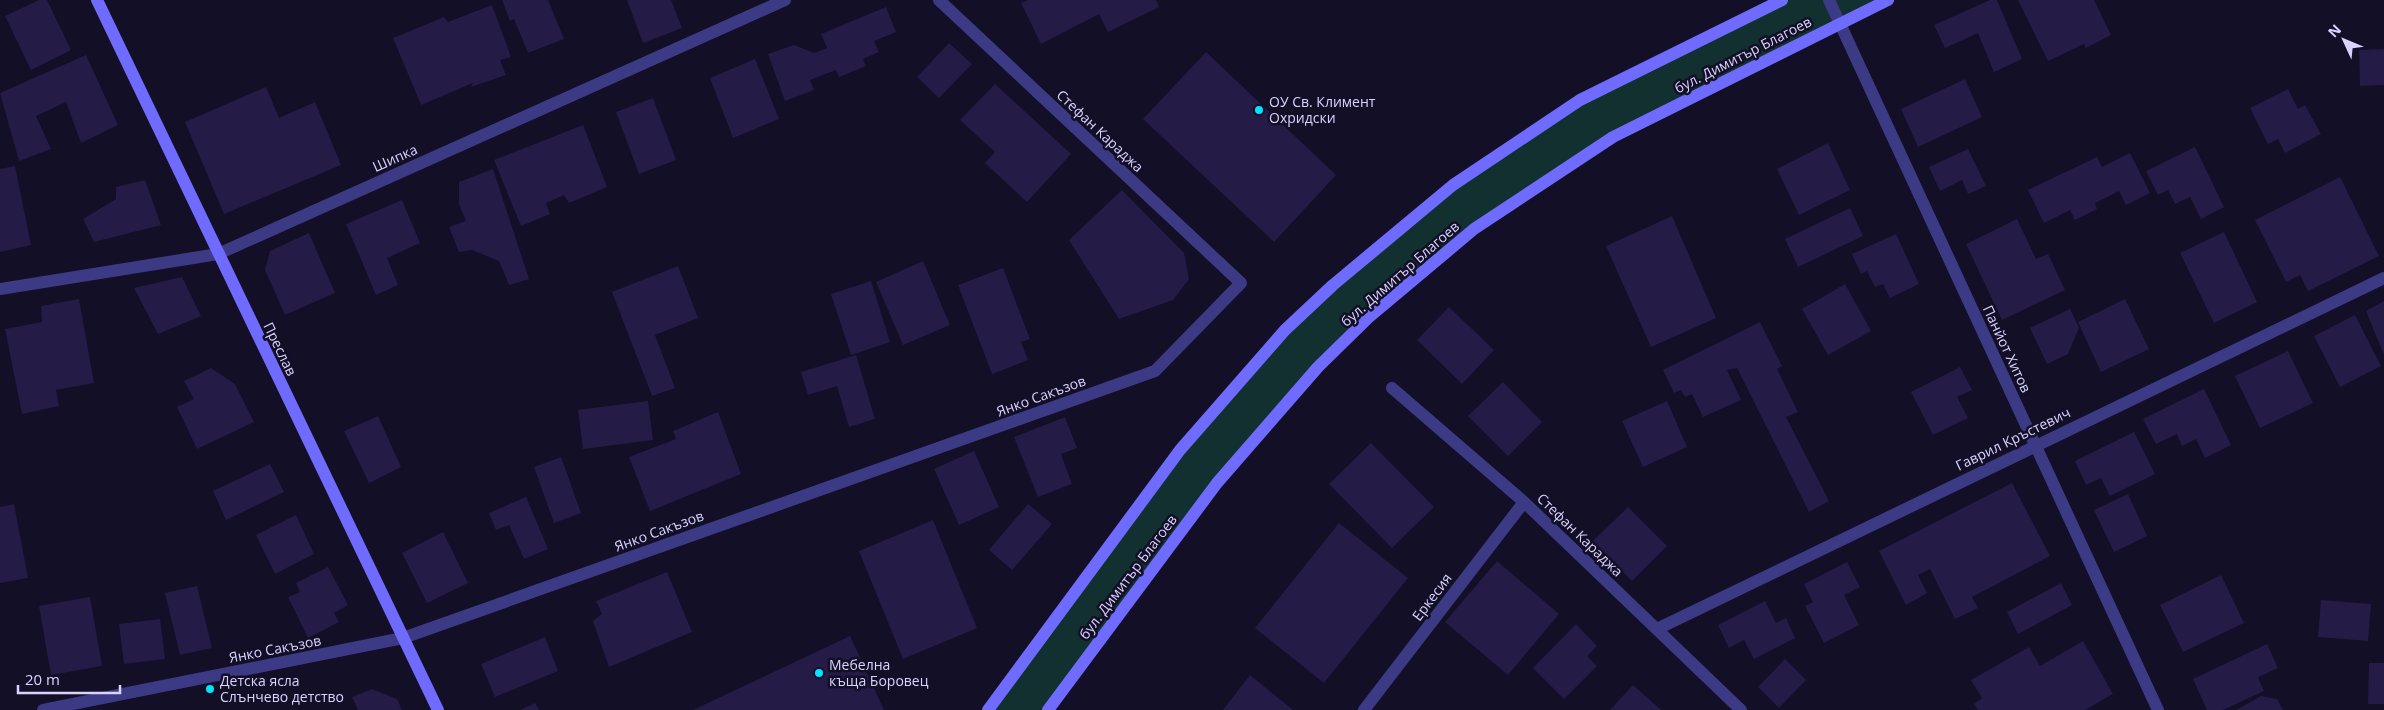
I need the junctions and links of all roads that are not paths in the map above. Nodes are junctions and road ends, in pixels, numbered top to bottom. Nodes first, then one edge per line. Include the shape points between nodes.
1 (97, 0) edge
2 (785, 0) edge
3 (939, 0) edge
4 (1782, 0) edge
5 (1828, 0) edge
6 (1888, 0) edge
7 (1839, 23) junction
8 (218, 254) junction
9 (2384, 278) edge
10 (1241, 283) joint
11 (0, 289) edge
12 (1392, 388) dead end
13 (2035, 445) junction
14 (1524, 502) junction
15 (1657, 629) junction
16 (403, 638) junction
17 (43, 710) edge
18 (438, 710) edge
19 (988, 710) edge
20 (1048, 710) edge
21 (1364, 710) edge
22 (1741, 710) edge
23 (2158, 710) edge

1 - 8 main road, Преслав
2 - 8 street, Шипка
3 - 10 street, Стефан Караджа
4 - 19 main road via 1580,100 1452,185 1333,285 1285,330 1180,450
5 - 7 street, Панйот Хитов
6 - 7 main road, бул. Димитър Благоев
7 - 13 street, Панйот Хитов
7 - 20 main road, бул. Димитър Благоев via 1613,138 1474,229 1368,318 1318,366 1217,483
8 - 11 street, Шипка
8 - 16 main road, Преслав
9 - 13 street, Гаврил Кръстевич
10 - 16 street, Янко Сакъзов via 1155,372
12 - 14 street, Стефан Караджа
13 - 15 street, Гаврил Кръстевич
13 - 23 street, Панйот Хитов
14 - 15 street, Стефан Караджа
14 - 21 street, Еркесия
15 - 22 street, Стефан Караджа
16 - 17 street, Янко Сакъзов
16 - 18 main road, Преслав

